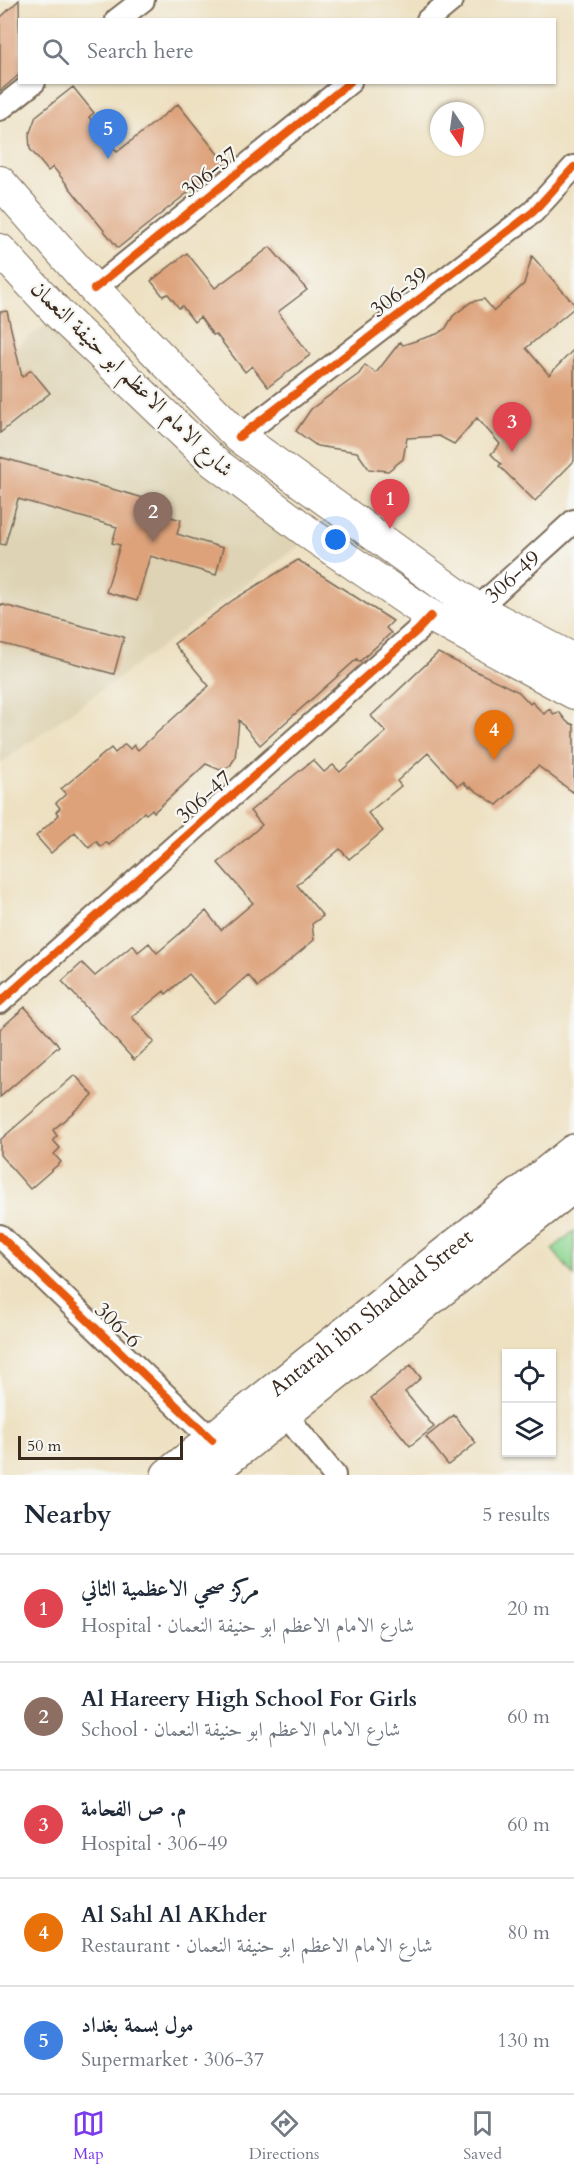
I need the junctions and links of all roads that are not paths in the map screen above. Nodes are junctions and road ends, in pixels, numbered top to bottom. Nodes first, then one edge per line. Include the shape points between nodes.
1 (143, 0) edge
2 (452, 0) edge
3 (120, 18) edge
4 (430, 18) edge
5 (31, 84) edge
6 (348, 84) edge
7 (0, 109) edge
8 (574, 167) edge
9 (0, 182) edge
10 (0, 250) edge
11 (94, 289) junction
12 (239, 437) junction
13 (574, 521) edge
14 (477, 609) junction
15 (431, 616) junction
16 (574, 660) edge
17 (574, 693) edge
18 (0, 1002) edge
19 (574, 1151) edge
20 (574, 1185) edge
21 (0, 1236) edge
22 (285, 1414) junction
23 (212, 1440) junction
24 (168, 1475) edge
25 (207, 1475) edge
26 (334, 1475) edge

1 - 3 street
2 - 4 street
5 - 7 street
6 - 11 street, 306-37
8 - 12 street, 306-39 via 533,212
9 - 11 main road, شارع الامام الاعظم ابو حنيفة النعمان
10 - 15 main road, شارع الامام الاعظم ابو حنيفة النعمان via 60,315 214,462 313,536
11 - 12 main road, شارع الامام الاعظم ابو حنيفة النعمان
12 - 14 main road, شارع الامام الاعظم ابو حنيفة النعمان
13 - 14 street, 306-49
14 - 16 main road, شارع الامام الاعظم ابو حنيفة النعمان
15 - 17 main road, شارع الامام الاعظم ابو حنيفة النعمان
15 - 18 street, 306-47
19 - 23 main road, Antarah ibn Shaddad Street
20 - 22 main road, Antarah ibn Shaddad Street
21 - 23 street, 306-6
22 - 25 main road, Antarah ibn Shaddad Street
22 - 26 street
23 - 24 main road, Antarah ibn Shaddad Street

